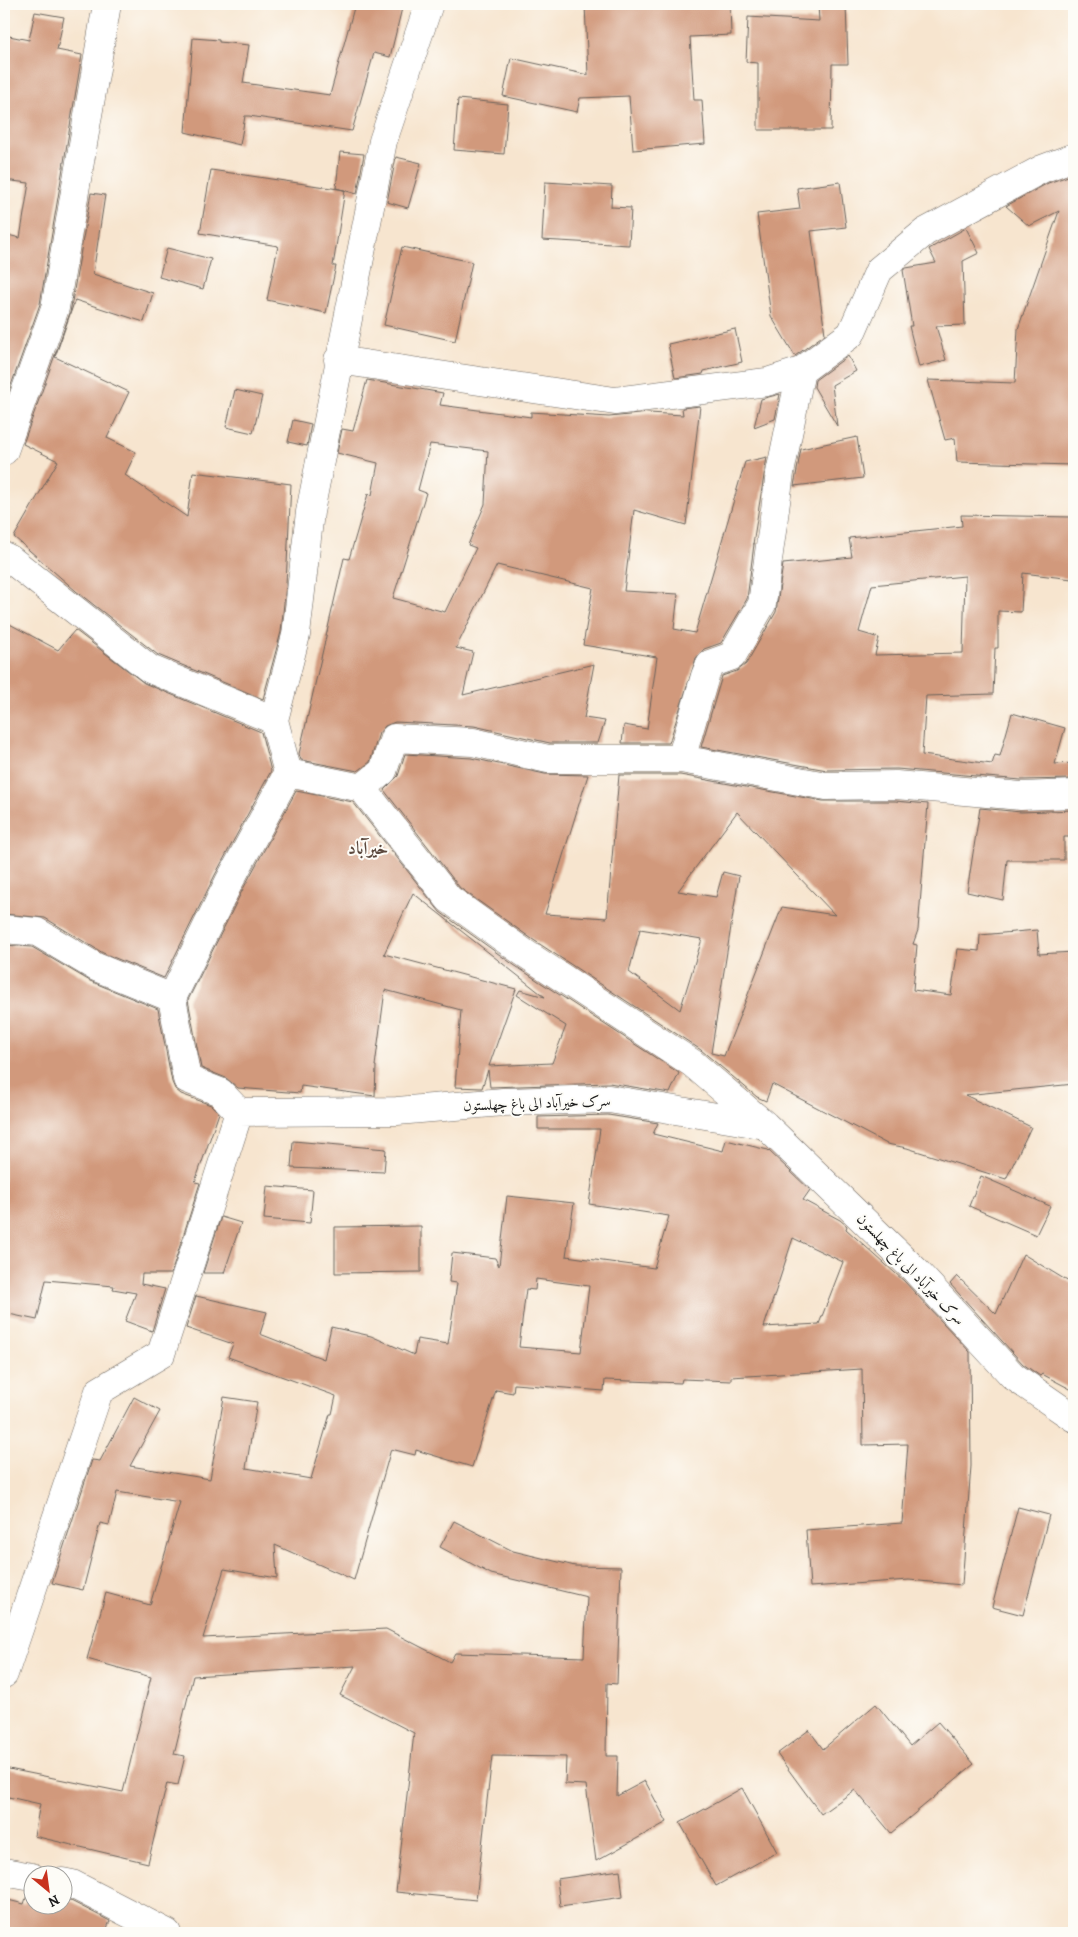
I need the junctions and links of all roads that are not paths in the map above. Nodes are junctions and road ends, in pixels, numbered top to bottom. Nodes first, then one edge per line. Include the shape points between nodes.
1 (107, 4) edge
2 (430, 4) edge
3 (1074, 156) edge
4 (338, 360) junction
5 (801, 371) junction
6 (4, 451) edge
7 (4, 556) edge
8 (274, 720) junction
9 (681, 759) junction
10 (288, 773) junction
11 (362, 788) junction
12 (1074, 794) edge
13 (4, 929) edge
14 (172, 998) junction
15 (239, 1112) junction
16 (765, 1125) junction
17 (1074, 1418) edge
18 (4, 1674) edge
19 (4, 1872) edge
20 (22, 1875) edge
21 (72, 1884) edge
22 (167, 1933) edge

1 - 6 street via 55,308
2 - 4 street via 383,141
3 - 5 street via 1042,169 925,232 879,270 851,334
4 - 5 street via 615,401 766,382
4 - 8 street via 310,512 296,635
5 - 9 street via 780,473 762,604 732,656 710,664
7 - 8 street via 150,669
8 - 10 street
9 - 11 street via 548,759 473,742 394,738 383,771
9 - 12 street via 826,786 896,785 1021,796
10 - 11 street
10 - 14 street
11 - 16 street via 449,899 523,952 692,1063
13 - 14 street via 38,932 96,967
14 - 15 street via 187,1079 220,1092
15 - 16 street, سرک خیرآباد الی باغ چهلستون via 397,1111 503,1102 609,1099
15 - 18 street via 161,1354 98,1391
16 - 17 street, سرک خیرآباد الی باغ چهلستون via 915,1270 1012,1376
19 - 20 street
21 - 22 street

